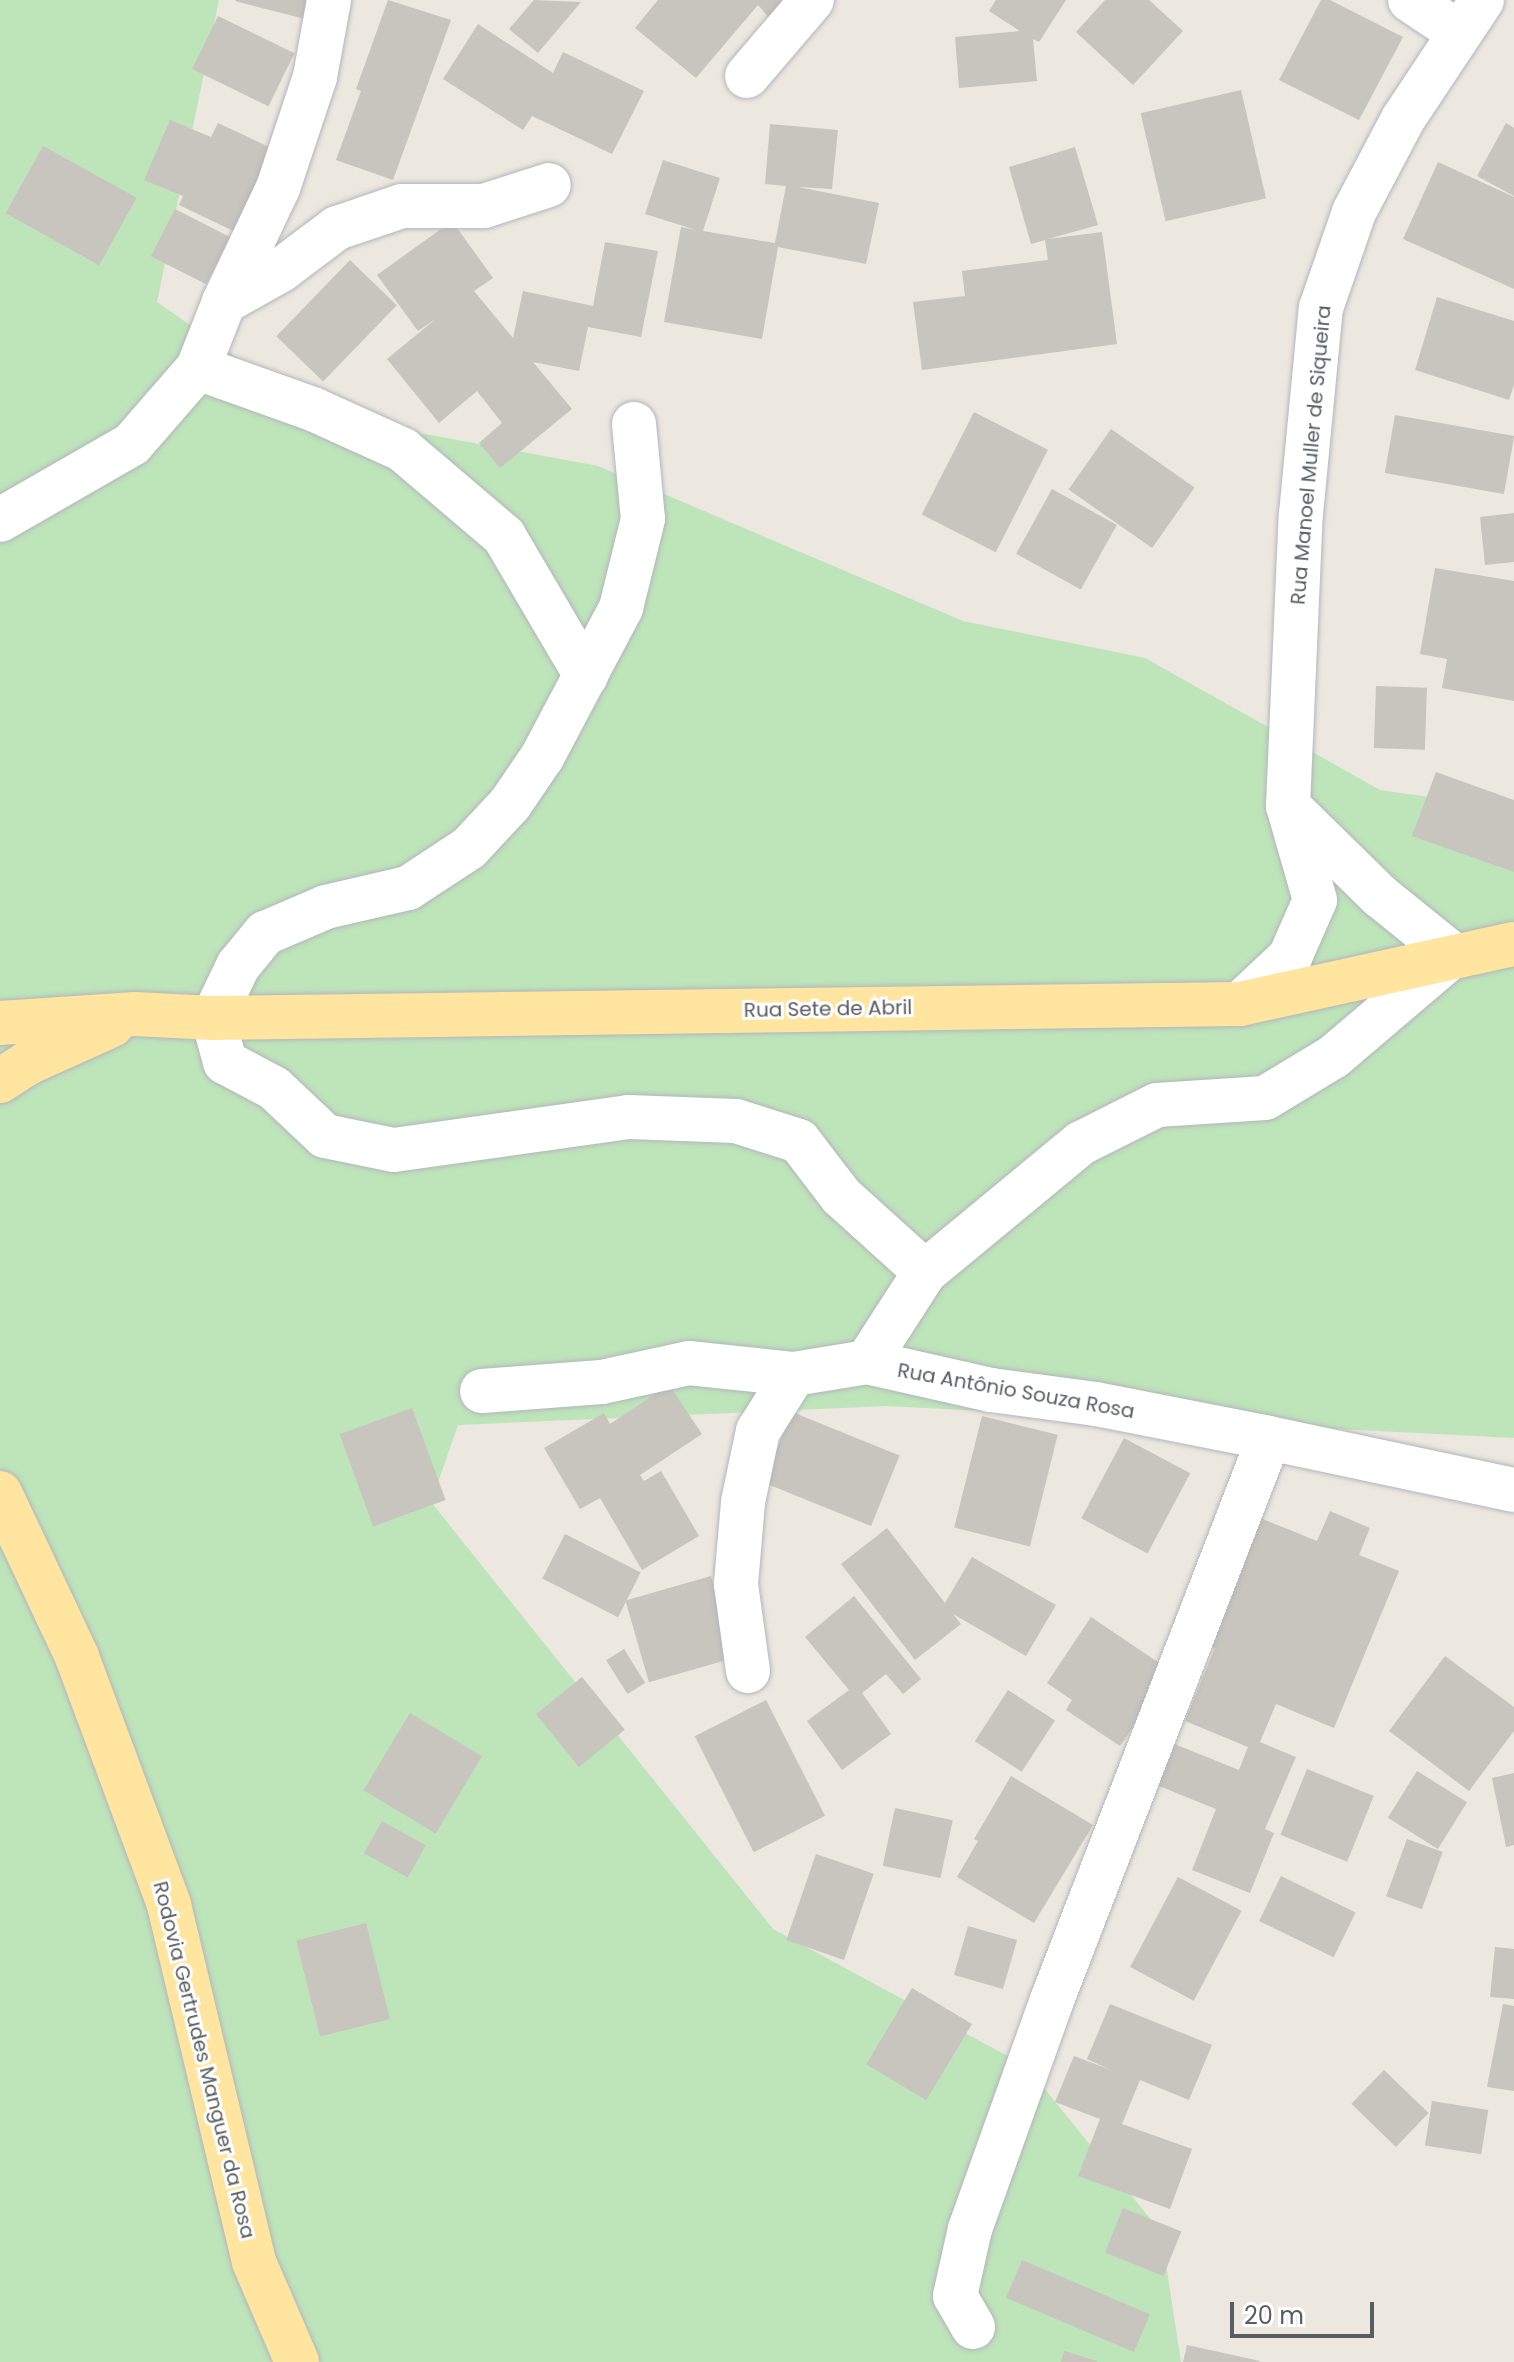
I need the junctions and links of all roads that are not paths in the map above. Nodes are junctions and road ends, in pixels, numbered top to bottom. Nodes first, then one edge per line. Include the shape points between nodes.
1 (329, 0) edge
2 (812, 0) edge
3 (1410, 0) edge
4 (1470, 16) edge
5 (747, 76) dead end
6 (549, 185) dead end
7 (224, 302) junction
8 (198, 368) junction
9 (634, 424) dead end
10 (0, 520) edge
11 (586, 676) junction
12 (1288, 806) junction
13 (1514, 944) edge
14 (1453, 955) junction
15 (1240, 1004) junction
16 (135, 1014) junction
17 (213, 1018) junction
18 (0, 1023) edge
19 (0, 1081) edge
20 (925, 1272) junction
21 (867, 1362) junction
22 (794, 1374) junction
23 (482, 1391) dead end
24 (1269, 1438) junction
25 (1514, 1490) edge
26 (0, 1493) edge
27 (748, 1671) dead end
28 (973, 2327) dead end
29 (297, 2362) edge

1 - 7 street via 315,77 278,188
2 - 5 street
3 - 4 street
4 - 12 street, Rua Manoel Muller de Siqueira via 1403,119 1354,212 1321,308 1301,514
6 - 7 street via 484,206 402,206 337,228 281,270
7 - 8 street
8 - 10 street via 132,444
8 - 11 street via 315,410 403,450 504,536
9 - 11 street via 643,519 621,608
11 - 17 street via 518,793 469,848 408,888 326,907 265,933 238,966
12 - 14 street via 1380,896
12 - 15 street, Rua Manoel Muller de Siqueira via 1315,900 1290,957
13 - 14 main road, Rua Sete de Abril
14 - 15 main road, Rua Sete de Abril
14 - 20 street, Rua Antônio Souza Rosa via 1333,1057 1265,1098 1157,1105 1081,1143
15 - 17 main road, Rua Sete de Abril
16 - 17 main road, Rua Sete de Abril
16 - 18 main road, Rua Sete de Abril
16 - 19 main road
17 - 20 street via 225,1062 274,1088 325,1136 394,1150 629,1117 736,1121 799,1141 841,1196
20 - 21 street, Rua Antônio Souza Rosa
21 - 22 street
21 - 24 street, Rua Antônio Souza Rosa via 991,1390 1096,1404
22 - 23 street via 689,1363 602,1382
22 - 27 street via 758,1431 743,1502 736,1584
24 - 25 street, Rua Antônio Souza Rosa
24 - 28 street via 970,2229 955,2296
26 - 29 main road, Rodovia Gertrudes Manguer da Rosa via 77,1657 169,1905 254,2262

